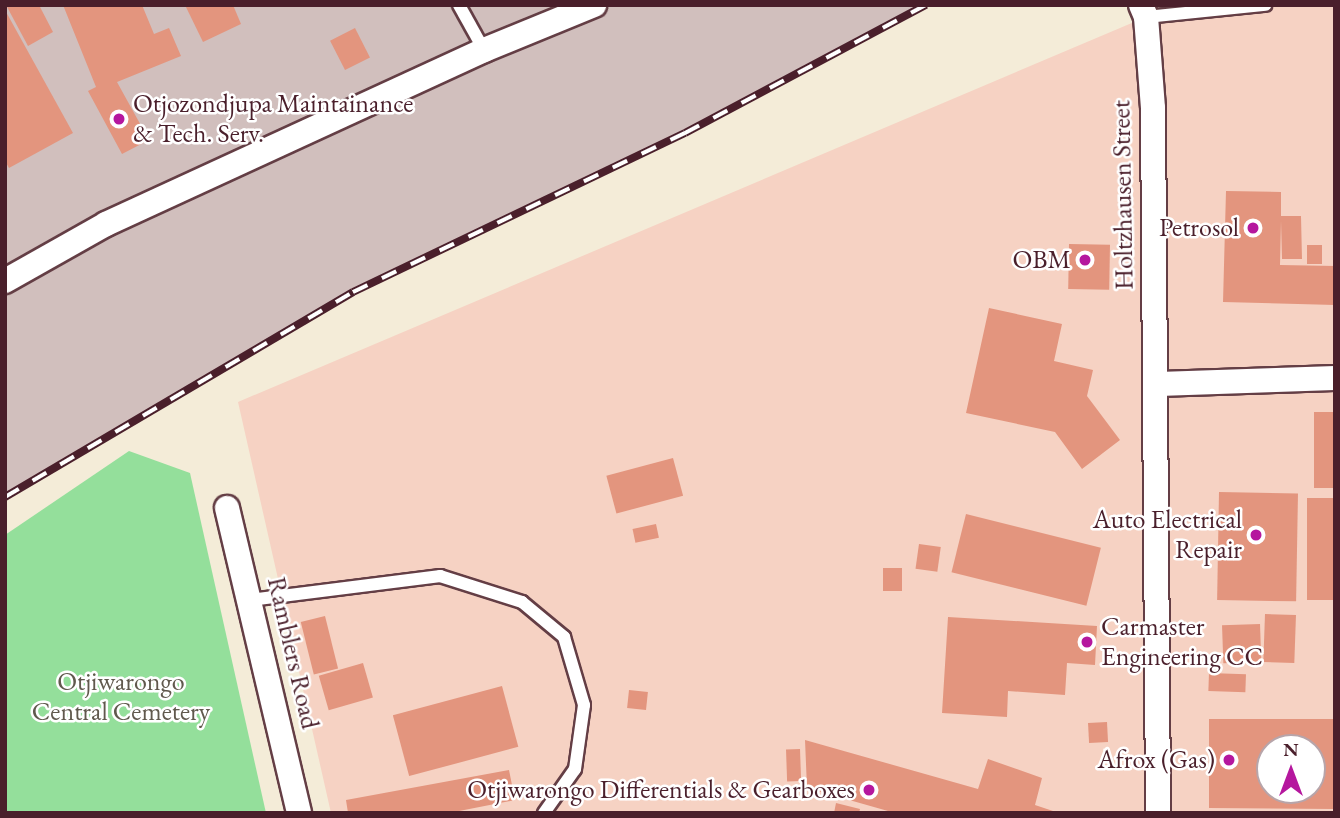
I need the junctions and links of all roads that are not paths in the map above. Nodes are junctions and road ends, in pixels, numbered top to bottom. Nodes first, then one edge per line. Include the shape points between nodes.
1 (459, 5) edge
2 (594, 5) edge
3 (1265, 5) edge
4 (1144, 11) edge
5 (484, 50) junction
6 (5, 281) edge
7 (1335, 377) edge
8 (1156, 384) junction
9 (227, 508) dead end
10 (250, 600) junction
11 (299, 813) edge
12 (544, 813) edge
13 (1157, 813) edge

1 - 5 lane
2 - 5 street
3 - 4 lane
4 - 8 street, Holtzhausen Street via 1153,108
5 - 6 street via 106,224
7 - 8 street
8 - 13 street, Holtzhausen Street
9 - 10 street, Ramblers Road
10 - 11 street, Ramblers Road
10 - 12 lane via 440,576 522,602 564,637 584,705 575,769

